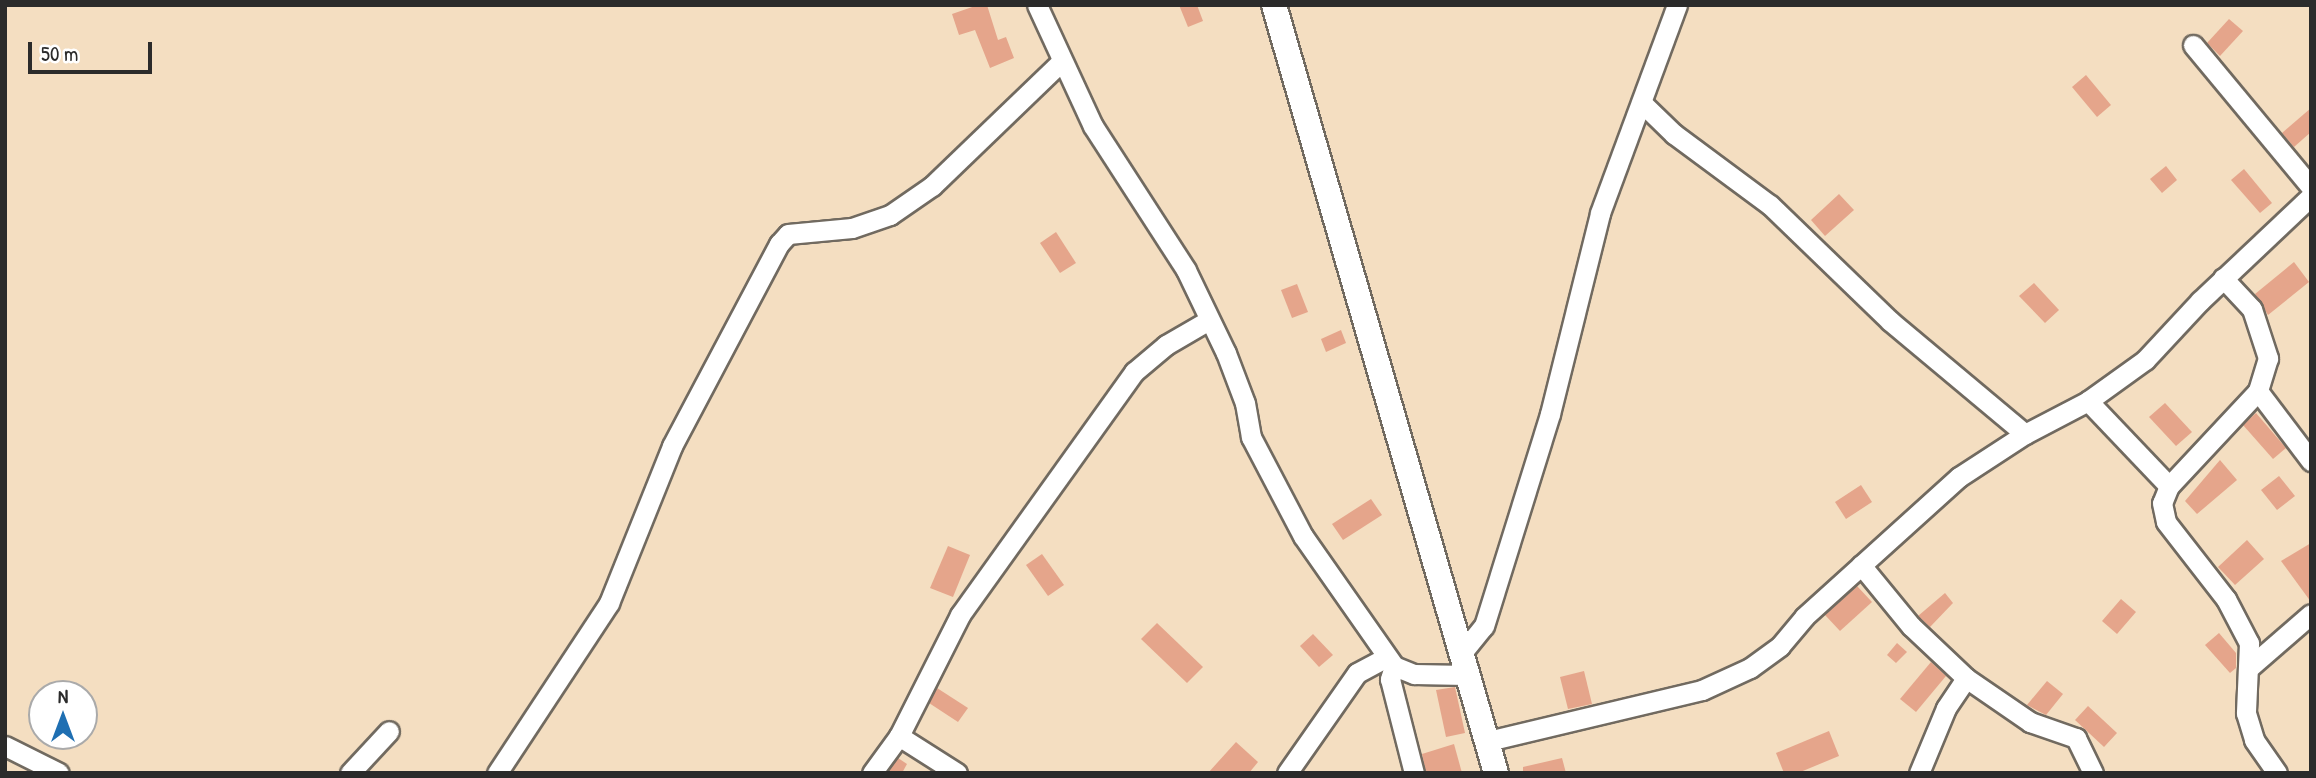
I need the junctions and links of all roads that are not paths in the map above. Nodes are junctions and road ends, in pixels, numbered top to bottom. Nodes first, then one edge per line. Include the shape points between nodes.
1 (1037, 5) edge
2 (1275, 5) edge
3 (1677, 5) edge
4 (2193, 45) dead end
5 (1060, 64) junction
6 (1642, 103) junction
7 (2311, 187) edge
8 (2311, 196) edge
9 (2223, 278) junction
10 (1209, 320) junction
11 (2258, 391) junction
12 (2088, 401) junction
13 (2025, 434) junction
14 (2311, 461) edge
15 (2169, 486) junction
16 (1861, 565) junction
17 (2311, 614) edge
18 (1389, 662) junction
19 (1463, 665) junction
20 (2251, 666) junction
21 (1966, 678) junction
22 (389, 731) dead end
23 (899, 736) junction
24 (1488, 741) junction
25 (5, 746) edge
26 (59, 773) edge
27 (350, 773) edge
28 (497, 773) edge
29 (872, 773) edge
30 (957, 773) edge
31 (1287, 773) edge
32 (1414, 773) edge
33 (1496, 773) edge
34 (1919, 773) edge
35 (2093, 773) edge
36 (2277, 773) edge

1 - 5 street
2 - 19 street via 1370,324
3 - 6 street
4 - 7 street
5 - 10 street via 1093,126 1186,270
5 - 28 street via 932,186 890,215 852,228 788,234 779,244 671,446 609,603
6 - 13 street via 1674,134 1770,205 1890,321
6 - 19 street via 1600,213 1550,414 1508,537 1484,626
8 - 9 street
9 - 11 street via 2252,309 2262,330 2268,358
9 - 12 street via 2146,360
10 - 18 street via 1231,365 1251,437 1271,481
10 - 23 street via 1166,345 1134,372 1070,456 960,615
11 - 14 street
11 - 15 street
12 - 13 street
12 - 15 street
13 - 16 street via 1959,477
15 - 20 street via 2162,503 2166,522 2226,599 2249,643
16 - 21 street via 1911,626
16 - 24 street via 1804,617 1780,646 1750,668 1702,690
17 - 20 street
18 - 19 street via 1414,674
18 - 31 street via 1357,673
18 - 32 street
19 - 24 street
20 - 36 street via 2246,713 2254,740
21 - 34 street via 1946,708
21 - 35 street via 2030,722 2076,738
22 - 27 street
23 - 29 street
23 - 30 street
24 - 33 street
25 - 26 street

